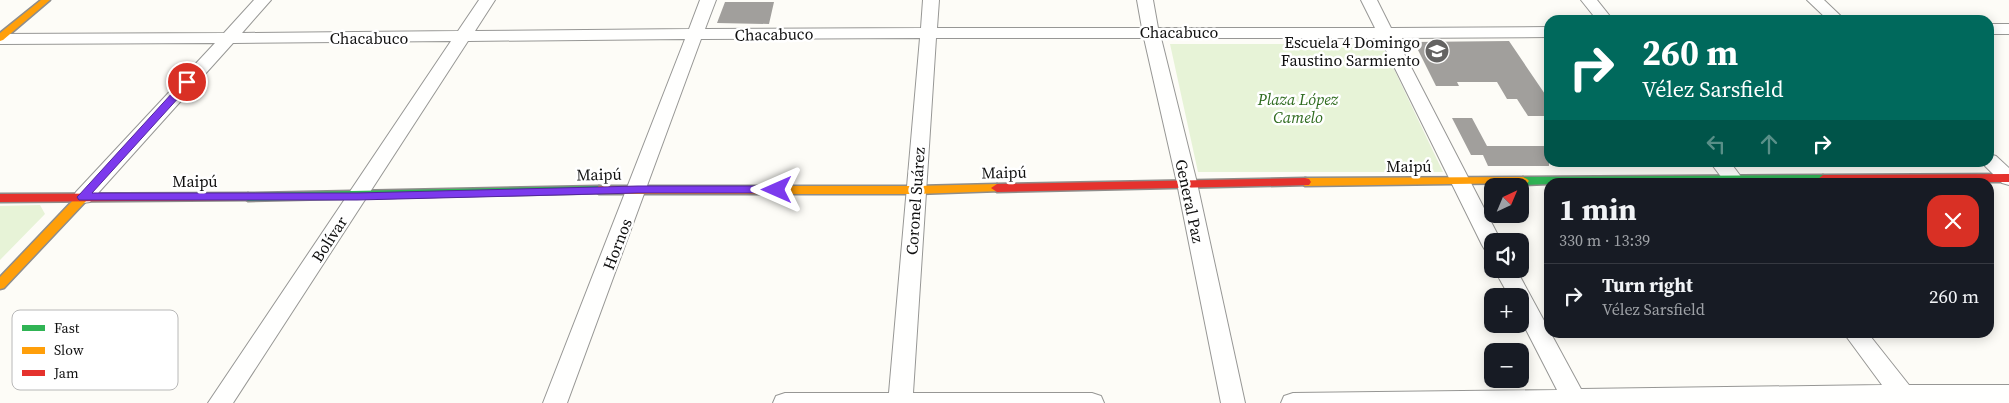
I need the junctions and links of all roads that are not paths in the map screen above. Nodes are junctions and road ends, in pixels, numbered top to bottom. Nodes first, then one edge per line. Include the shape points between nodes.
1 (46, 0) edge
2 (263, 0) edge
3 (487, 0) edge
4 (708, 0) edge
5 (931, 0) edge
6 (1145, 0) edge
7 (1369, 0) edge
8 (1589, 0) edge
9 (1815, 0) edge
10 (1601, 15) edge
11 (1832, 15) edge
12 (1994, 29) edge
13 (2009, 29) edge
14 (1150, 32) junction
15 (1544, 32) edge
16 (928, 33) junction
17 (1386, 34) junction
18 (695, 35) junction
19 (462, 37) junction
20 (0, 38) edge
21 (226, 38) junction
22 (1994, 164) edge
23 (1723, 167) edge
24 (1731, 178) edge
25 (1994, 178) edge
26 (2009, 178) edge
27 (1459, 182) junction
28 (1544, 182) edge
29 (1186, 183) junction
30 (638, 189) junction
31 (916, 190) junction
32 (357, 196) junction
33 (83, 197) junction
34 (0, 198) edge
35 (1486, 233) edge
36 (0, 284) edge
37 (1529, 313) edge
38 (1859, 338) edge
39 (2009, 394) edge
40 (1906, 398) edge
41 (1575, 400) edge
42 (900, 402) edge
43 (220, 403) edge
44 (556, 403) edge
45 (785, 403) edge
46 (1092, 403) edge
47 (1234, 403) edge
48 (1294, 403) edge

1 - 20 street
2 - 21 street
3 - 19 street, Bolívar
4 - 18 street, Hornos
5 - 16 street, Coronel Suárez
6 - 14 street, General Paz
7 - 17 street
8 - 10 street
9 - 11 street
12 - 13 street
14 - 16 street, Chacabuco
14 - 17 street, Chacabuco
14 - 29 street, General Paz
15 - 17 street, Chacabuco
16 - 18 street, Chacabuco
16 - 31 street, Coronel Suárez
17 - 27 street
18 - 19 street, Chacabuco
18 - 30 street, Hornos
19 - 21 street, Chacabuco
19 - 32 street, Bolívar
20 - 21 street, Chacabuco
21 - 33 street
22 - 26 street
23 - 24 street
25 - 26 street, Maipú
27 - 28 street, Maipú
27 - 29 street, Maipú
27 - 35 street
29 - 31 street, Maipú
29 - 47 street, General Paz
30 - 31 street, Maipú
30 - 32 street, Maipú
30 - 44 street, Hornos
31 - 42 street, Coronel Suárez
32 - 33 street, Maipú
32 - 43 street, Bolívar
33 - 34 street, Maipú
33 - 36 street
37 - 41 street
38 - 40 street
39 - 40 street
40 - 41 street
41 - 48 street
42 - 45 street
42 - 46 street

